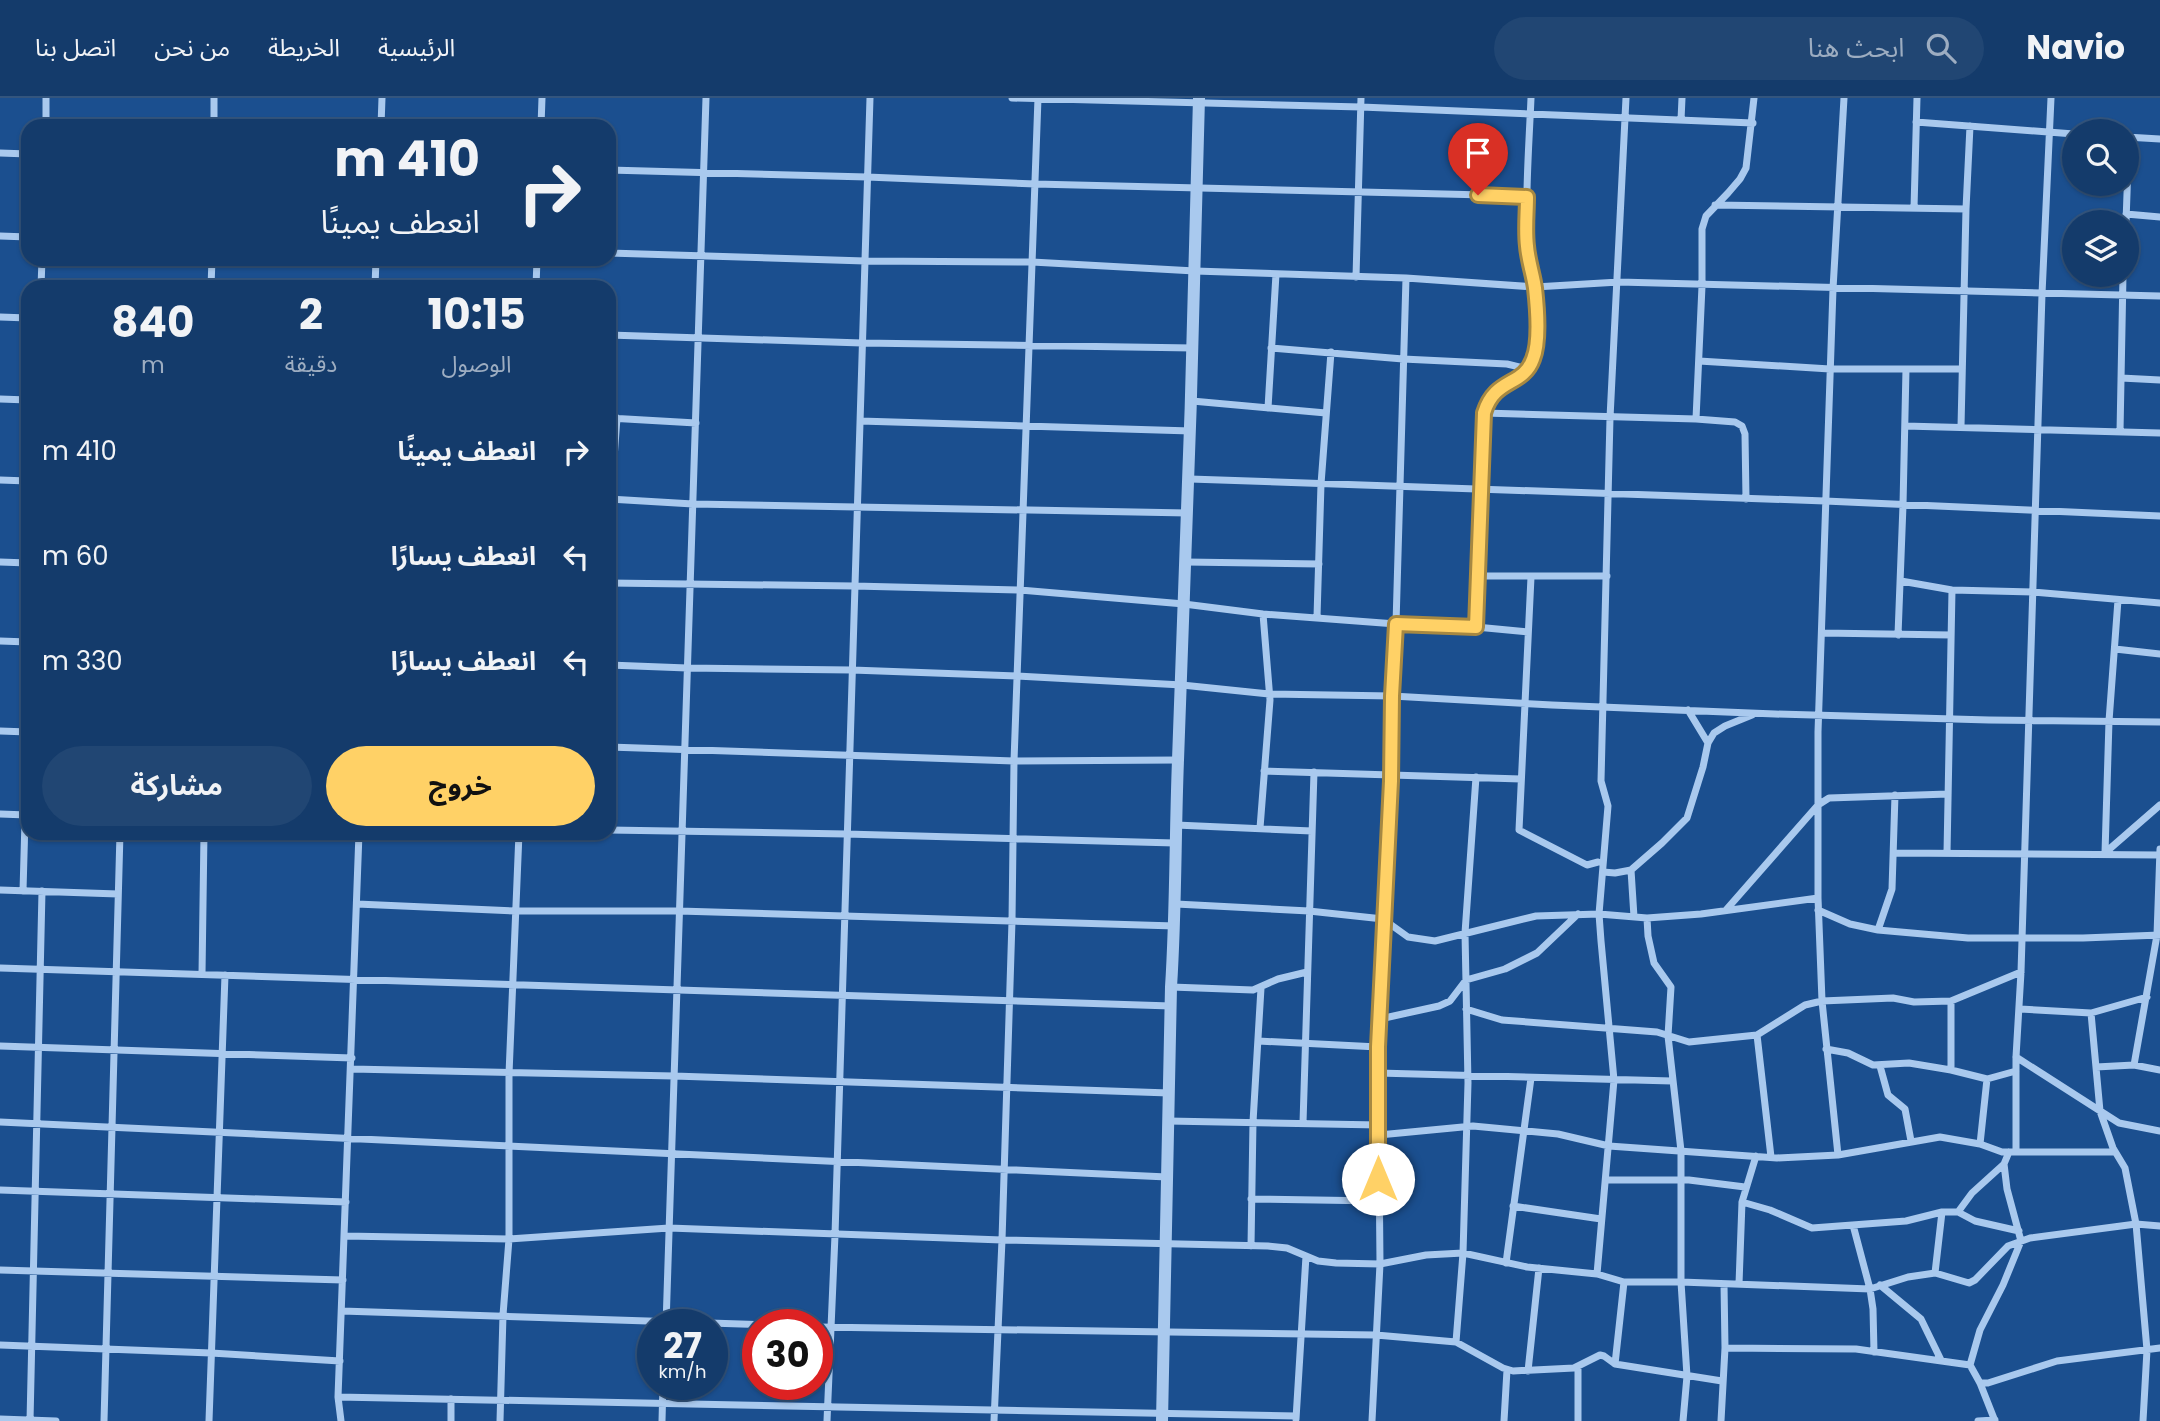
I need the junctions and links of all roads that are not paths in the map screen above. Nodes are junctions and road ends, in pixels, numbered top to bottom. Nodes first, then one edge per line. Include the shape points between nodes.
1 (47, 98) edge
2 (214, 98) edge
3 (382, 98) edge
4 (542, 98) edge
5 (706, 98) edge
6 (870, 98) edge
7 (1012, 98) edge
8 (1038, 98) edge
9 (1362, 98) edge
10 (1531, 98) edge
11 (1626, 98) edge
12 (1682, 98) edge
13 (1754, 98) edge
14 (1844, 98) edge
15 (1917, 98) edge
16 (2051, 98) edge
17 (1199, 101) edge
18 (1361, 107) junction
19 (1530, 115) junction
20 (1625, 118) junction
21 (46, 119) edge
22 (214, 119) edge
23 (381, 119) edge
24 (541, 119) edge
25 (1681, 120) junction
26 (1916, 122) junction
27 (1752, 123) junction
28 (1970, 127) junction
29 (2050, 133) junction
30 (2062, 134) edge
31 (2139, 138) edge
32 (2160, 139) edge
33 (0, 153) edge
34 (21, 154) edge
35 (616, 170) edge
36 (704, 173) junction
37 (867, 177) junction
38 (1035, 184) junction
39 (1198, 187) junction
40 (1357, 192) junction
41 (1527, 197) junction
42 (1714, 205) junction
43 (1838, 207) junction
44 (1914, 208) junction
45 (1966, 209) junction
46 (2160, 217) edge
47 (2139, 218) edge
48 (0, 236) edge
49 (21, 237) edge
50 (616, 253) edge
51 (701, 256) junction
52 (865, 261) junction
53 (1032, 262) junction
54 (1195, 271) junction
55 (1276, 274) junction
56 (1356, 277) junction
57 (1406, 278) junction
58 (1619, 282) junction
59 (1702, 286) junction
60 (1535, 287) junction
61 (2122, 287) edge
62 (1833, 289) junction
63 (1965, 292) junction
64 (2042, 294) junction
65 (2122, 296) junction
66 (2160, 296) edge
67 (0, 317) edge
68 (21, 318) edge
69 (616, 335) edge
70 (698, 337) junction
71 (862, 343) junction
72 (1029, 344) junction
73 (1193, 348) junction
74 (1271, 348) junction
75 (1331, 352) junction
76 (1403, 359) junction
77 (1699, 361) junction
78 (1528, 369) junction
79 (1830, 369) junction
80 (1906, 369) junction
81 (1962, 369) junction
82 (2121, 378) junction
83 (2160, 380) edge
84 (0, 399) edge
85 (21, 400) edge
86 (1192, 401) junction
87 (1268, 408) junction
88 (1326, 413) junction
89 (1484, 413) junction
90 (616, 418) edge
91 (1610, 418) junction
92 (1696, 419) junction
93 (860, 421) junction
94 (696, 423) junction
95 (1025, 426) junction
96 (1905, 426) junction
97 (1961, 428) junction
98 (2037, 429) junction
99 (1191, 431) junction
100 (2120, 432) junction
101 (2160, 433) edge
102 (0, 480) edge
103 (1190, 480) junction
104 (21, 481) edge
105 (1321, 484) junction
106 (1399, 487) junction
107 (1482, 490) junction
108 (1610, 495) junction
109 (616, 499) edge
110 (1746, 499) junction
111 (1825, 501) junction
112 (693, 504) junction
113 (1903, 505) junction
114 (857, 508) junction
115 (1023, 509) junction
116 (2035, 510) junction
117 (1188, 513) junction
118 (2160, 516) edge
119 (0, 562) edge
120 (1186, 562) junction
121 (21, 563) edge
122 (1319, 564) junction
123 (1478, 576) junction
124 (1607, 576) junction
125 (1531, 577) junction
126 (1901, 581) junction
127 (616, 583) edge
128 (690, 586) junction
129 (854, 586) junction
130 (1020, 590) junction
131 (1952, 590) junction
132 (2033, 592) junction
133 (2118, 600) junction
134 (2160, 603) edge
135 (1184, 604) junction
136 (1263, 614) junction
137 (1317, 617) junction
138 (1396, 624) junction
139 (1476, 627) junction
140 (1528, 632) junction
141 (1822, 633) junction
142 (1898, 635) junction
143 (1951, 635) junction
144 (0, 641) edge
145 (21, 642) edge
146 (2115, 649) junction
147 (2160, 654) edge
148 (616, 665) edge
149 (687, 668) junction
150 (852, 670) junction
151 (1017, 676) junction
152 (1182, 685) junction
153 (1269, 694) junction
154 (1392, 696) junction
155 (1525, 704) junction
156 (1603, 707) junction
157 (1688, 710) junction
158 (1756, 713) junction
159 (1819, 715) junction
160 (1950, 719) junction
161 (2030, 720) junction
162 (2109, 721) junction
163 (2160, 722) edge
164 (0, 731) edge
165 (21, 732) edge
166 (1708, 743) junction
167 (616, 747) edge
168 (685, 749) junction
169 (849, 757) junction
170 (1178, 760) junction
171 (1014, 761) junction
172 (1264, 771) junction
173 (1314, 772) junction
174 (1392, 774) junction
175 (1476, 777) junction
176 (1521, 779) junction
177 (1948, 794) junction
178 (1895, 795) junction
179 (1818, 805) junction
180 (2160, 805) edge
181 (0, 814) edge
182 (21, 815) edge
183 (1176, 825) junction
184 (1260, 828) junction
185 (616, 831) edge
186 (1311, 831) junction
187 (682, 833) junction
188 (846, 834) junction
189 (1014, 838) junction
190 (26, 840) edge
191 (120, 840) edge
192 (204, 840) edge
193 (359, 840) edge
194 (519, 840) edge
195 (1175, 843) junction
196 (2160, 849) edge
197 (1894, 853) junction
198 (1947, 853) junction
199 (2105, 853) junction
200 (2025, 855) junction
201 (2160, 855) edge
202 (1598, 862) dead end
203 (1631, 870) junction
204 (1603, 872) junction
205 (0, 890) edge
206 (23, 891) junction
207 (42, 891) junction
208 (118, 894) junction
209 (1818, 898) junction
210 (357, 904) junction
211 (1175, 904) junction
212 (516, 911) junction
213 (679, 911) junction
214 (1309, 911) junction
215 (1725, 911) junction
216 (1818, 911) junction
217 (1578, 914) junction
218 (1599, 914) junction
219 (844, 916) junction
220 (1634, 917) junction
221 (1647, 918) junction
222 (1383, 919) junction
223 (1012, 921) junction
224 (1175, 926) junction
225 (1878, 930) junction
226 (1465, 933) junction
227 (2158, 935) edge
228 (2022, 937) junction
229 (0, 968) edge
230 (40, 969) junction
231 (116, 972) junction
232 (1307, 972) junction
233 (2021, 972) junction
234 (202, 974) junction
235 (225, 975) junction
236 (353, 979) junction
237 (1466, 980) junction
238 (514, 984) junction
239 (1171, 987) junction
240 (1261, 988) junction
241 (677, 989) junction
242 (841, 995) junction
243 (2147, 997) junction
244 (1010, 999) junction
245 (1822, 1001) junction
246 (1951, 1001) junction
247 (1171, 1006) junction
248 (1466, 1009) junction
249 (2020, 1009) junction
250 (2091, 1013) junction
251 (1380, 1019) junction
252 (1608, 1029) junction
253 (1757, 1035) junction
254 (1668, 1036) junction
255 (1258, 1041) junction
256 (1305, 1043) junction
257 (0, 1046) edge
258 (1378, 1047) junction
259 (38, 1048) junction
260 (1826, 1049) junction
261 (114, 1050) junction
262 (222, 1054) junction
263 (2016, 1057) junction
264 (352, 1058) junction
265 (2134, 1065) junction
266 (1880, 1066) junction
267 (2096, 1067) junction
268 (352, 1069) junction
269 (1951, 1070) junction
270 (2160, 1070) edge
271 (2016, 1071) junction
272 (1378, 1073) junction
273 (509, 1074) junction
274 (674, 1076) junction
275 (1468, 1076) junction
276 (1531, 1078) junction
277 (1987, 1079) junction
278 (1614, 1080) junction
279 (1672, 1081) junction
280 (838, 1082) junction
281 (1006, 1087) junction
282 (1169, 1093) junction
283 (2100, 1111) junction
284 (1168, 1121) junction
285 (0, 1122) edge
286 (1253, 1122) junction
287 (1303, 1123) junction
288 (36, 1124) junction
289 (1379, 1125) junction
290 (1467, 1126) junction
291 (112, 1127) junction
292 (1523, 1130) junction
293 (2160, 1131) edge
294 (218, 1132) junction
295 (1379, 1135) junction
296 (349, 1138) junction
297 (1911, 1141) junction
298 (1980, 1144) junction
299 (509, 1146) junction
300 (1609, 1146) junction
301 (1681, 1151) junction
302 (2012, 1152) junction
303 (2115, 1152) junction
304 (671, 1153) junction
305 (1838, 1155) junction
306 (1756, 1156) junction
307 (1771, 1157) junction
308 (836, 1161) junction
309 (2004, 1164) junction
310 (1004, 1170) junction
311 (1167, 1177) junction
312 (1606, 1180) junction
313 (1682, 1180) junction
314 (1745, 1187) junction
315 (0, 1190) edge
316 (35, 1191) junction
317 (110, 1192) junction
318 (217, 1196) junction
319 (1251, 1199) junction
320 (1378, 1201) junction
321 (346, 1202) junction
322 (1742, 1202) junction
323 (1513, 1206) junction
324 (1942, 1212) junction
325 (1958, 1212) junction
326 (1601, 1219) junction
327 (2136, 1224) junction
328 (1853, 1225) junction
329 (2160, 1226) edge
330 (669, 1228) junction
331 (2020, 1231) junction
332 (835, 1235) junction
333 (345, 1236) junction
334 (509, 1239) junction
335 (1002, 1240) junction
336 (2021, 1241) junction
337 (1167, 1244) junction
338 (1251, 1246) junction
339 (1463, 1254) junction
340 (1306, 1256) junction
341 (1506, 1263) junction
342 (1380, 1264) junction
343 (1539, 1268) junction
344 (0, 1270) edge
345 (33, 1271) junction
346 (108, 1273) junction
347 (1935, 1273) junction
348 (1597, 1274) junction
349 (214, 1277) junction
350 (343, 1280) junction
351 (1624, 1282) junction
352 (1681, 1282) junction
353 (1724, 1284) junction
354 (1740, 1284) junction
355 (1880, 1285) junction
356 (1870, 1289) junction
357 (666, 1309) edge
358 (831, 1309) edge
359 (342, 1311) junction
360 (503, 1315) junction
361 (637, 1322) edge
362 (833, 1327) edge
363 (997, 1330) junction
364 (1165, 1331) junction
365 (1301, 1333) junction
366 (1376, 1335) junction
367 (1456, 1342) junction
368 (0, 1345) edge
369 (31, 1346) junction
370 (1725, 1348) junction
371 (2160, 1348) edge
372 (106, 1349) junction
373 (2147, 1350) junction
374 (1874, 1352) junction
375 (211, 1353) junction
376 (1941, 1360) junction
377 (340, 1361) junction
378 (1615, 1364) junction
379 (1970, 1365) junction
380 (1578, 1367) junction
381 (1507, 1370) junction
382 (1528, 1371) junction
383 (1687, 1376) junction
384 (1722, 1381) junction
385 (1980, 1383) junction
386 (338, 1397) junction
387 (451, 1399) junction
388 (501, 1399) junction
389 (662, 1400) edge
390 (828, 1400) edge
391 (662, 1404) junction
392 (828, 1408) junction
393 (994, 1411) junction
394 (1162, 1417) edge
395 (1240, 1418) edge
396 (0, 1419) edge
397 (1296, 1419) edge
398 (30, 1420) edge
399 (1995, 1420) edge
400 (56, 1421) edge
401 (104, 1421) edge
402 (209, 1421) edge
403 (341, 1421) edge
404 (451, 1421) edge
405 (500, 1421) edge
406 (662, 1421) edge
407 (827, 1421) edge
408 (994, 1421) edge
409 (1373, 1421) edge
410 (1504, 1421) edge
411 (1578, 1421) edge
412 (1683, 1421) edge
413 (1721, 1421) edge
414 (1978, 1421) edge
415 (2143, 1421) edge

1 - 21 street
2 - 22 street
3 - 23 street
4 - 24 street
5 - 36 street
6 - 37 street
7 - 8 street
8 - 17 street
8 - 38 street
9 - 18 street
10 - 19 street
11 - 20 street
12 - 25 street
13 - 27 street
14 - 43 street
15 - 26 street
16 - 29 street
17 - 18 street
17 - 39 street
18 - 19 street
18 - 40 street
19 - 20 street
19 - 41 street
20 - 25 street
20 - 58 street
25 - 27 street
26 - 28 street
26 - 44 street
27 - 42 street via 1746,168
28 - 29 street
28 - 45 street
29 - 30 street
29 - 64 street
31 - 32 street
33 - 34 street
35 - 36 street
36 - 37 street
36 - 51 street
37 - 38 street
37 - 52 street
38 - 39 street
38 - 53 street
39 - 40 street
39 - 54 street
40 - 41 street
40 - 56 street
41 - 60 street via 1527,246
42 - 43 street
42 - 59 street via 1702,229
43 - 44 street
43 - 62 street
44 - 45 street
45 - 63 street
46 - 47 street
48 - 49 street
50 - 51 street
51 - 52 street
51 - 70 street
52 - 53 street
52 - 71 street
53 - 54 street
53 - 72 street
54 - 55 street
54 - 73 street
55 - 56 street
55 - 74 street
56 - 57 street
57 - 60 street
57 - 76 street
58 - 59 street
58 - 60 street
58 - 91 street
59 - 62 street
59 - 77 street
60 - 78 street via 1536,351
61 - 65 street
62 - 63 street
62 - 79 street
63 - 64 street
63 - 81 street
64 - 65 street
64 - 98 street
65 - 66 street
65 - 82 street
67 - 68 street
69 - 70 street
70 - 71 street
70 - 94 street
71 - 72 street
71 - 93 street
72 - 73 street
72 - 95 street
73 - 86 street
74 - 75 street
74 - 87 street
75 - 76 street
75 - 88 street
76 - 78 street
76 - 106 street
77 - 79 street
77 - 92 street
78 - 89 street via 1497,390
79 - 80 street
79 - 111 street
80 - 81 street
80 - 96 street
81 - 97 street
82 - 83 street
82 - 100 street
84 - 85 street
86 - 87 street
86 - 99 street
87 - 88 street
88 - 105 street
89 - 91 street
89 - 107 street
90 - 94 street
91 - 92 street
91 - 108 street
92 - 110 street via 1742,426
93 - 95 street
93 - 114 street
94 - 112 street
95 - 99 street
95 - 115 street
96 - 97 street
96 - 113 street
97 - 98 street
98 - 100 street
98 - 116 street
99 - 103 street
100 - 101 street
102 - 104 street
103 - 105 street
103 - 117 street
105 - 106 street
105 - 122 street
106 - 107 street
106 - 138 street
107 - 108 street
107 - 123 street
108 - 110 street
108 - 124 street
109 - 112 street
110 - 111 street
111 - 113 street
111 - 141 street
112 - 114 street
112 - 128 street
113 - 116 street
113 - 126 street
114 - 115 street
114 - 129 street
115 - 117 street
115 - 130 street
116 - 118 street
116 - 132 street
117 - 120 street
119 - 121 street
120 - 122 street
120 - 135 street
122 - 137 street
123 - 125 street
123 - 139 street
124 - 125 street
124 - 156 street
125 - 140 street
126 - 131 street
126 - 142 street
127 - 128 street
128 - 129 street
128 - 149 street
129 - 130 street
129 - 150 street
130 - 135 street
130 - 151 street
131 - 132 street
131 - 143 street
132 - 133 street
132 - 161 street
133 - 134 street
133 - 146 street
135 - 136 street
135 - 152 street
136 - 137 street
136 - 153 street
137 - 138 street
138 - 139 street
138 - 154 street
139 - 140 street
140 - 155 street
141 - 142 street
141 - 159 street
142 - 143 street
143 - 160 street
144 - 145 street
146 - 147 street
146 - 162 street
148 - 149 street
149 - 150 street
149 - 168 street
150 - 151 street
150 - 169 street
151 - 152 street
151 - 171 street
152 - 153 street
152 - 170 street
153 - 154 street
153 - 172 street
154 - 155 street
154 - 174 street
155 - 156 street
155 - 176 street
156 - 157 street
156 - 204 street via 1601,780 1608,806
157 - 158 street
157 - 166 street
158 - 159 street
158 - 166 street via 1725,726
159 - 160 street
159 - 179 street
160 - 161 street
160 - 177 street
161 - 162 street
161 - 200 street
162 - 163 street
162 - 199 street
164 - 165 street
166 - 203 street via 1687,818
167 - 168 street
168 - 169 street
168 - 187 street
169 - 171 street
169 - 188 street
170 - 171 street
170 - 183 street
171 - 189 street
172 - 173 street
172 - 184 street
173 - 174 street
173 - 186 street
174 - 175 street
174 - 222 street
175 - 176 street
175 - 226 street
176 - 202 street via 1519,830 1587,865
177 - 178 street
177 - 198 street
178 - 179 street via 1829,798
178 - 197 street
179 - 209 street
179 - 215 street
180 - 199 street
181 - 182 street
183 - 184 street
183 - 195 street
184 - 186 street
185 - 187 street
186 - 214 street
187 - 188 street
187 - 213 street
188 - 189 street
188 - 219 street
189 - 195 street
189 - 223 street
190 - 206 street
191 - 208 street
192 - 234 street
193 - 210 street
194 - 212 street
195 - 211 street
196 - 201 street
197 - 198 street
197 - 225 street via 1892,889
198 - 200 street
199 - 200 street
199 - 201 street
200 - 228 street
201 - 227 street
203 - 204 street
203 - 220 street
204 - 218 street
205 - 206 street
206 - 207 street
207 - 208 street
207 - 230 street
208 - 231 street
209 - 215 street
209 - 216 street
210 - 212 street
210 - 236 street
211 - 214 street
211 - 224 street
212 - 213 street
212 - 238 street
213 - 219 street
213 - 241 street
214 - 222 street
214 - 232 street
215 - 221 street
216 - 225 street
216 - 245 street
217 - 218 street
217 - 226 street via 1536,916
217 - 237 street via 1537,953 1505,969
218 - 220 street
218 - 252 street
219 - 223 street
219 - 242 street
220 - 221 street
221 - 254 street via 1654,963 1671,987
222 - 226 street via 1408,937 1425,941
222 - 251 street
223 - 224 street
223 - 244 street
224 - 239 street
225 - 228 street via 1968,938
226 - 237 street
227 - 228 street
227 - 243 street
228 - 233 street
229 - 230 street
230 - 231 street
230 - 259 street
231 - 234 street
231 - 261 street
232 - 240 street
232 - 256 street
233 - 246 street
233 - 249 street
234 - 235 street
235 - 236 street
235 - 262 street
236 - 238 street
236 - 264 street
237 - 248 street
237 - 251 street via 1456,996 1439,1006
238 - 241 street
238 - 273 street
239 - 240 street
239 - 247 street
240 - 255 street
241 - 242 street
241 - 274 street
242 - 244 street
242 - 280 street
243 - 250 street
243 - 265 street
244 - 247 street
244 - 281 street
245 - 246 street
245 - 253 street via 1805,1005
245 - 260 street
246 - 269 street
247 - 282 street
248 - 252 street via 1502,1020
248 - 275 street
249 - 250 street
249 - 263 street
250 - 267 street
251 - 258 street
252 - 254 street
252 - 278 street
253 - 254 street via 1689,1042
253 - 307 street
254 - 279 street
255 - 256 street
255 - 286 street
256 - 258 street
256 - 287 street
257 - 259 street
258 - 272 street
259 - 261 street
259 - 288 street
260 - 266 street
260 - 305 street
261 - 262 street
261 - 291 street
262 - 264 street
262 - 294 street
263 - 271 street
263 - 283 street
264 - 268 street
265 - 267 street
265 - 270 street
266 - 269 street via 1909,1063
266 - 297 street via 1888,1095 1905,1110
267 - 283 street
268 - 273 street
268 - 296 street
269 - 277 street
271 - 277 street
271 - 302 street
272 - 275 street
272 - 289 street
273 - 274 street
273 - 299 street
274 - 280 street
274 - 304 street
275 - 276 street
275 - 290 street
276 - 278 street
276 - 292 street
277 - 298 street
278 - 279 street
278 - 300 street
279 - 301 street
280 - 281 street
280 - 308 street
281 - 282 street
281 - 310 street
282 - 284 street
283 - 293 street via 2119,1123
283 - 303 street
284 - 286 street
284 - 311 street
285 - 288 street
286 - 287 street
286 - 319 street
287 - 289 street
288 - 291 street
288 - 316 street
289 - 295 street
290 - 292 street
290 - 295 street
290 - 339 street
291 - 294 street
291 - 317 street
292 - 300 street
292 - 323 street
294 - 296 street
294 - 318 street
295 - 320 street
296 - 299 street
296 - 321 street
297 - 298 street via 1940,1137
297 - 305 street
298 - 302 street
299 - 304 street
299 - 334 street
300 - 301 street
300 - 312 street
301 - 306 street
301 - 313 street
302 - 303 street
302 - 309 street
303 - 327 street via 2125,1168
304 - 308 street
304 - 330 street
305 - 307 street
306 - 307 street
306 - 314 street
308 - 310 street
308 - 332 street
309 - 325 street
309 - 331 street
310 - 311 street
310 - 335 street
311 - 337 street
312 - 313 street
312 - 326 street
313 - 314 street
313 - 352 street
314 - 322 street
315 - 316 street
316 - 317 street
316 - 345 street
317 - 318 street
317 - 346 street
318 - 321 street
318 - 349 street
319 - 320 street
319 - 338 street
320 - 342 street
321 - 333 street
322 - 328 street via 1812,1228
322 - 354 street
323 - 326 street
323 - 341 street
324 - 325 street
324 - 328 street
324 - 347 street
325 - 331 street via 1975,1221
326 - 348 street
327 - 329 street
327 - 336 street
327 - 373 street
328 - 356 street
330 - 332 street
330 - 334 street
330 - 357 street
331 - 336 street
332 - 335 street
332 - 358 street
333 - 334 street
333 - 350 street
334 - 360 street
335 - 337 street
335 - 363 street
336 - 347 street via 2008,1246 1969,1283
336 - 379 street via 1980,1330
337 - 338 street
337 - 364 street
338 - 340 street via 1277,1247
339 - 341 street
339 - 342 street
339 - 367 street
340 - 342 street via 1327,1263
340 - 365 street
341 - 343 street
342 - 366 street
343 - 348 street
343 - 382 street
344 - 345 street
345 - 346 street
345 - 369 street
346 - 349 street
346 - 372 street
347 - 355 street
348 - 351 street
349 - 350 street
349 - 375 street
350 - 359 street
351 - 352 street
351 - 378 street
352 - 353 street
352 - 383 street
353 - 354 street
353 - 370 street
354 - 356 street
355 - 356 street
355 - 376 street via 1921,1319
356 - 374 street
359 - 360 street
359 - 377 street
360 - 361 street
360 - 388 street
362 - 363 street
363 - 364 street
363 - 393 street
364 - 365 street
364 - 394 street
365 - 366 street
365 - 397 street
366 - 367 street
366 - 409 street
367 - 381 street
368 - 369 street
369 - 372 street
369 - 398 street
370 - 374 street
370 - 384 street
371 - 373 street
372 - 375 street
372 - 401 street
373 - 385 street via 2057,1362
373 - 415 street
374 - 376 street
375 - 377 street
375 - 402 street
376 - 379 street
377 - 386 street
378 - 380 street via 1600,1355
378 - 383 street
379 - 385 street
380 - 382 street
380 - 411 street
381 - 382 street
381 - 410 street
383 - 384 street
383 - 412 street
384 - 413 street
385 - 399 street
386 - 387 street
386 - 403 street
387 - 388 street
387 - 404 street
388 - 391 street
388 - 405 street
389 - 391 street
390 - 392 street
391 - 392 street
391 - 406 street
392 - 393 street
392 - 407 street
393 - 394 street
393 - 408 street
394 - 395 street
395 - 397 street
396 - 398 street
398 - 400 street
399 - 414 street

